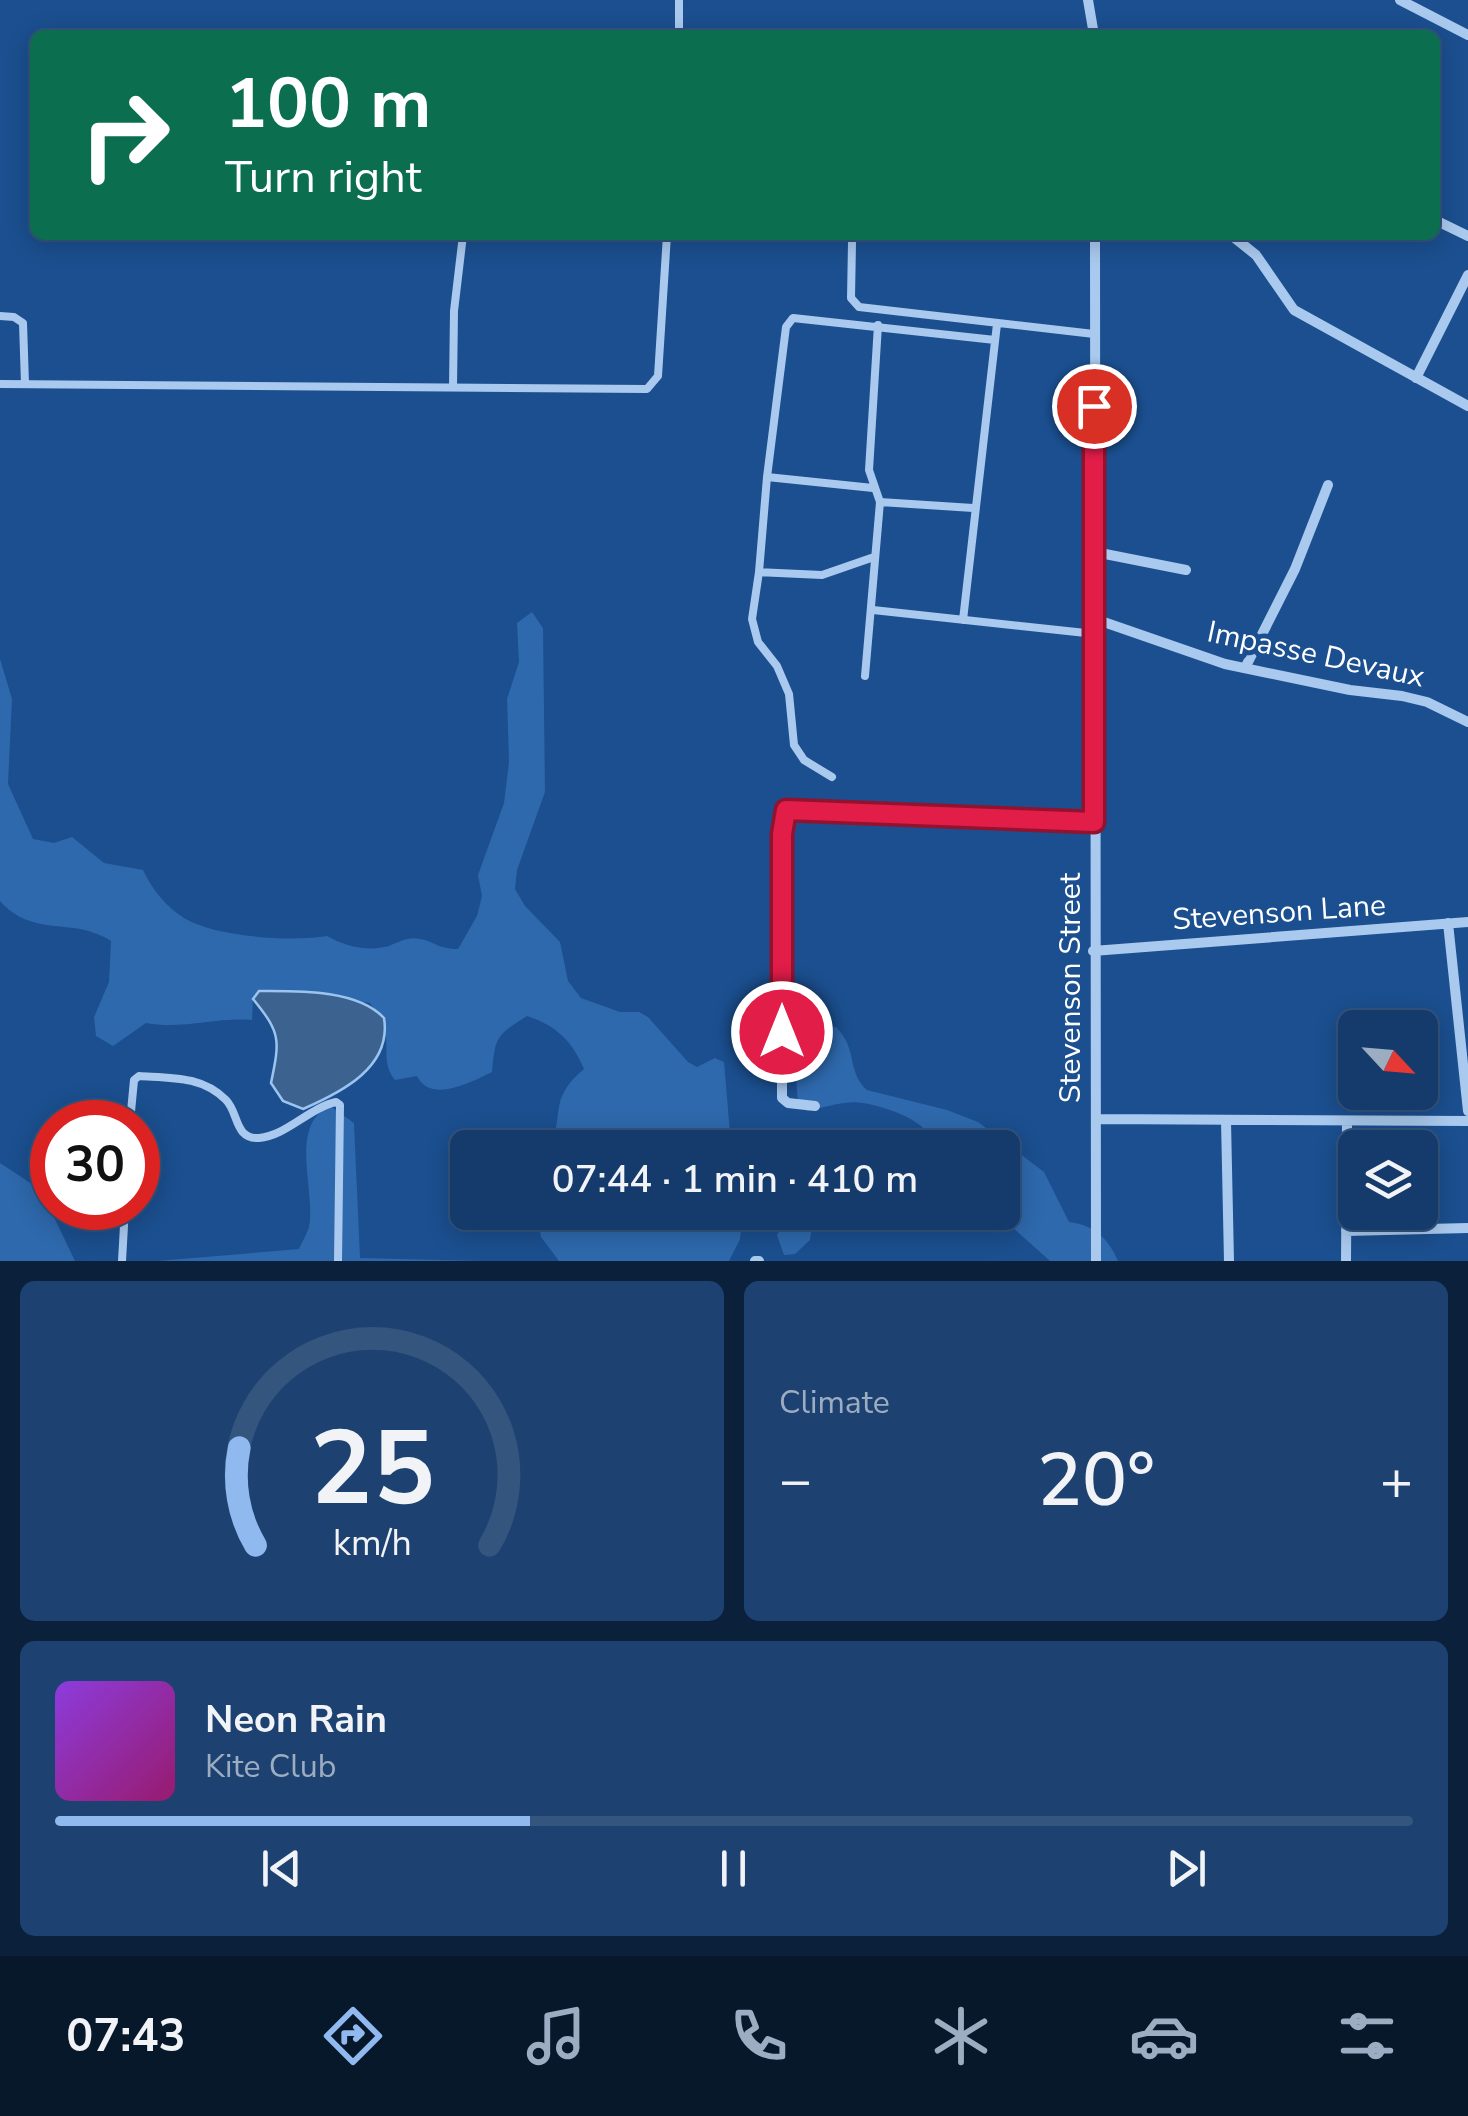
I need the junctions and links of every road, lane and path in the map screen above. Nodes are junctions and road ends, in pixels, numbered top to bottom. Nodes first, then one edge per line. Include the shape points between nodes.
1 (680, 0) edge
2 (1088, 0) edge
3 (1400, 0) edge
4 (679, 30) edge
5 (1093, 30) edge
6 (1468, 35) edge
7 (1440, 222) edge
8 (1468, 236) edge
9 (462, 240) edge
10 (667, 240) edge
11 (1095, 240) edge
12 (1238, 240) edge
13 (852, 243) dead end
14 (1468, 275) edge
15 (0, 316) edge
16 (997, 324) junction
17 (878, 326) junction
18 (1094, 334) junction
19 (996, 340) junction
20 (1416, 378) junction
21 (0, 384) edge
22 (25, 384) junction
23 (453, 388) junction
24 (1468, 406) edge
25 (766, 477) junction
26 (1328, 485) dead end
27 (873, 488) junction
28 (880, 502) junction
29 (973, 508) junction
30 (1095, 552) junction
31 (874, 557) junction
32 (1186, 570) dead end
33 (759, 572) junction
34 (873, 610) junction
35 (1095, 618) junction
36 (962, 620) junction
37 (1095, 634) junction
38 (1245, 668) junction
39 (866, 676) dead end
40 (1468, 722) edge
41 (832, 777) dead end
42 (1094, 822) junction
43 (1468, 922) edge
44 (1448, 923) junction
45 (1093, 951) junction
46 (132, 1100) edge
47 (815, 1106) dead end
48 (1468, 1111) edge
49 (1096, 1119) junction
50 (1226, 1120) junction
51 (1468, 1121) edge
52 (1348, 1122) junction
53 (1348, 1130) edge
54 (1438, 1228) edge
55 (1468, 1228) edge
56 (124, 1230) edge
57 (1346, 1230) edge
58 (122, 1261) edge
59 (338, 1261) edge
60 (1096, 1261) edge
61 (1230, 1261) edge
62 (1346, 1261) edge

1 - 4 lane
2 - 5 street
3 - 6 street
7 - 8 street
9 - 23 lane
10 - 23 lane via 658,376 646,389
11 - 18 street, Stevenson Street
12 - 20 street via 1294,310
13 - 16 lane via 851,298 859,308
14 - 20 street
15 - 22 lane via 23,323
16 - 18 lane
16 - 19 lane
17 - 19 lane
17 - 25 lane via 793,318 786,328
17 - 27 lane
18 - 30 street, Stevenson Street
19 - 29 lane
20 - 24 street
21 - 22 lane
22 - 23 lane
25 - 27 lane
25 - 33 lane
26 - 38 street
27 - 28 lane
28 - 29 lane
28 - 31 lane
29 - 36 lane
30 - 32 street
30 - 35 street, Stevenson Street
31 - 33 lane via 822,575
31 - 34 lane
33 - 41 lane via 752,619 789,694 794,746
34 - 36 lane
34 - 39 lane
35 - 37 street, Stevenson Street
35 - 38 street, Impasse Devaux
36 - 37 lane
37 - 42 street, Stevenson Street
38 - 40 street, Impasse Devaux via 1415,699
42 - 45 street, Stevenson Street
42 - 47 street via 786,810 782,1098
43 - 44 street, Stevenson Lane
44 - 45 street, Stevenson Lane
44 - 48 street
45 - 49 street, Stevenson Street
46 - 59 lane via 139,1076 190,1078 230,1104 248,1137 262,1138 340,1105
49 - 50 street
49 - 60 street, Stevenson Street
50 - 52 street
50 - 61 street
51 - 52 street
52 - 53 street
54 - 55 street
56 - 58 lane
57 - 62 street

